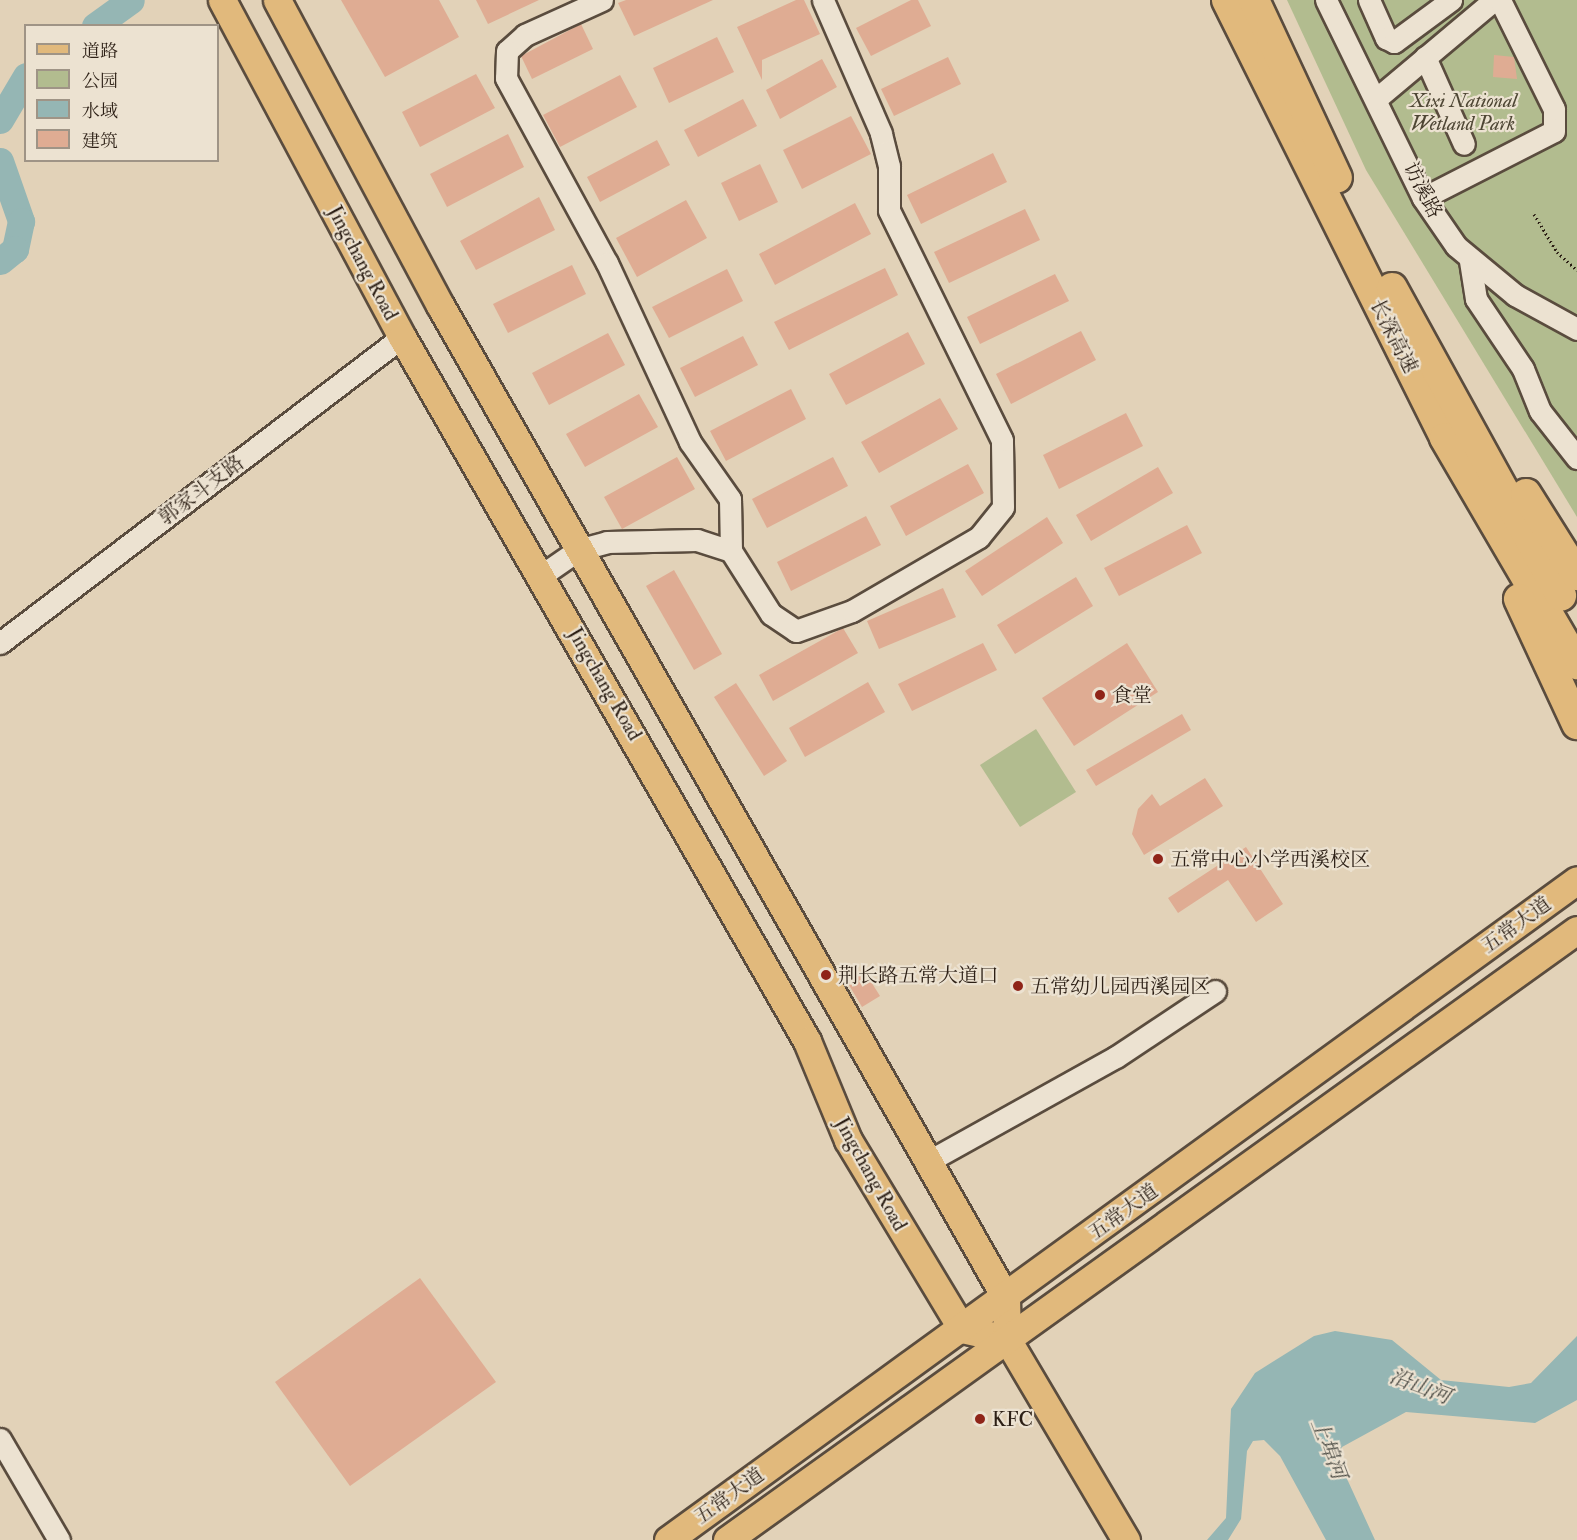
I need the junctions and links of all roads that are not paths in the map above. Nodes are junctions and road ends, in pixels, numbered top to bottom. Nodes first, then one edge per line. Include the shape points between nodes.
1 (222, 0) edge
2 (277, 0) edge
3 (602, 0) edge
4 (823, 0) edge
5 (1227, 0) edge
6 (1254, 0) edge
7 (1326, 0) edge
8 (1369, 0) edge
9 (1451, 0) edge
10 (1494, 0) edge
11 (1500, 0) edge
12 (1421, 9) edge
13 (1433, 51) junction
14 (1376, 99) junction
15 (1464, 144) dead end
16 (1424, 198) junction
17 (1375, 257) junction
18 (1470, 261) junction
19 (1577, 329) edge
20 (402, 337) junction
21 (1445, 438) junction
22 (1577, 458) edge
23 (578, 550) junction
24 (731, 551) junction
25 (1577, 575) edge
26 (539, 577) junction
27 (1577, 624) edge
28 (0, 643) edge
29 (1577, 664) edge
30 (1577, 724) edge
31 (1577, 880) edge
32 (1577, 930) edge
33 (1215, 991) dead end
34 (927, 1162) junction
35 (1006, 1298) junction
36 (962, 1329) junction
37 (1007, 1339) junction
38 (0, 1439) edge
39 (59, 1540) edge
40 (668, 1540) edge
41 (727, 1540) edge
42 (1126, 1540) edge

1 - 20 main road, Jingchang Road
2 - 23 main road
3 - 24 street via 525,35 507,51 506,78 607,263 690,442 730,500
4 - 24 street via 881,133 889,166 889,210 1002,440 1003,507 979,537 852,611 795,631 771,614
5 - 21 highway, 长深高速
6 - 17 highway, 长深高速
7 - 14 street, 访溪路
8 - 12 street via 1386,38 1394,42
9 - 12 street
10 - 13 street
11 - 16 street via 1554,109 1554,131
12 - 13 street
13 - 14 street
13 - 15 street
14 - 16 street, 访溪路
16 - 18 street, 访溪路
17 - 25 highway
17 - 27 highway, 长深高速
18 - 19 street, 访溪路 via 1515,295
18 - 22 street via 1476,299 1523,369 1540,411
20 - 26 main road, Jingchang Road
20 - 28 street, 郭家斗支路
21 - 29 highway, 长深高速
21 - 30 highway
23 - 24 street via 645,538 697,540
23 - 26 street
23 - 34 main road
26 - 36 main road, Jingchang Road via 807,1041 848,1140
31 - 35 main road, 五常大道
32 - 37 main road, 五常大道
33 - 34 street via 1116,1057
34 - 35 main road
35 - 36 main road, 五常大道
35 - 37 main road
36 - 37 main road
36 - 40 main road, 五常大道
37 - 41 main road, 五常大道
37 - 42 main road
38 - 39 street

